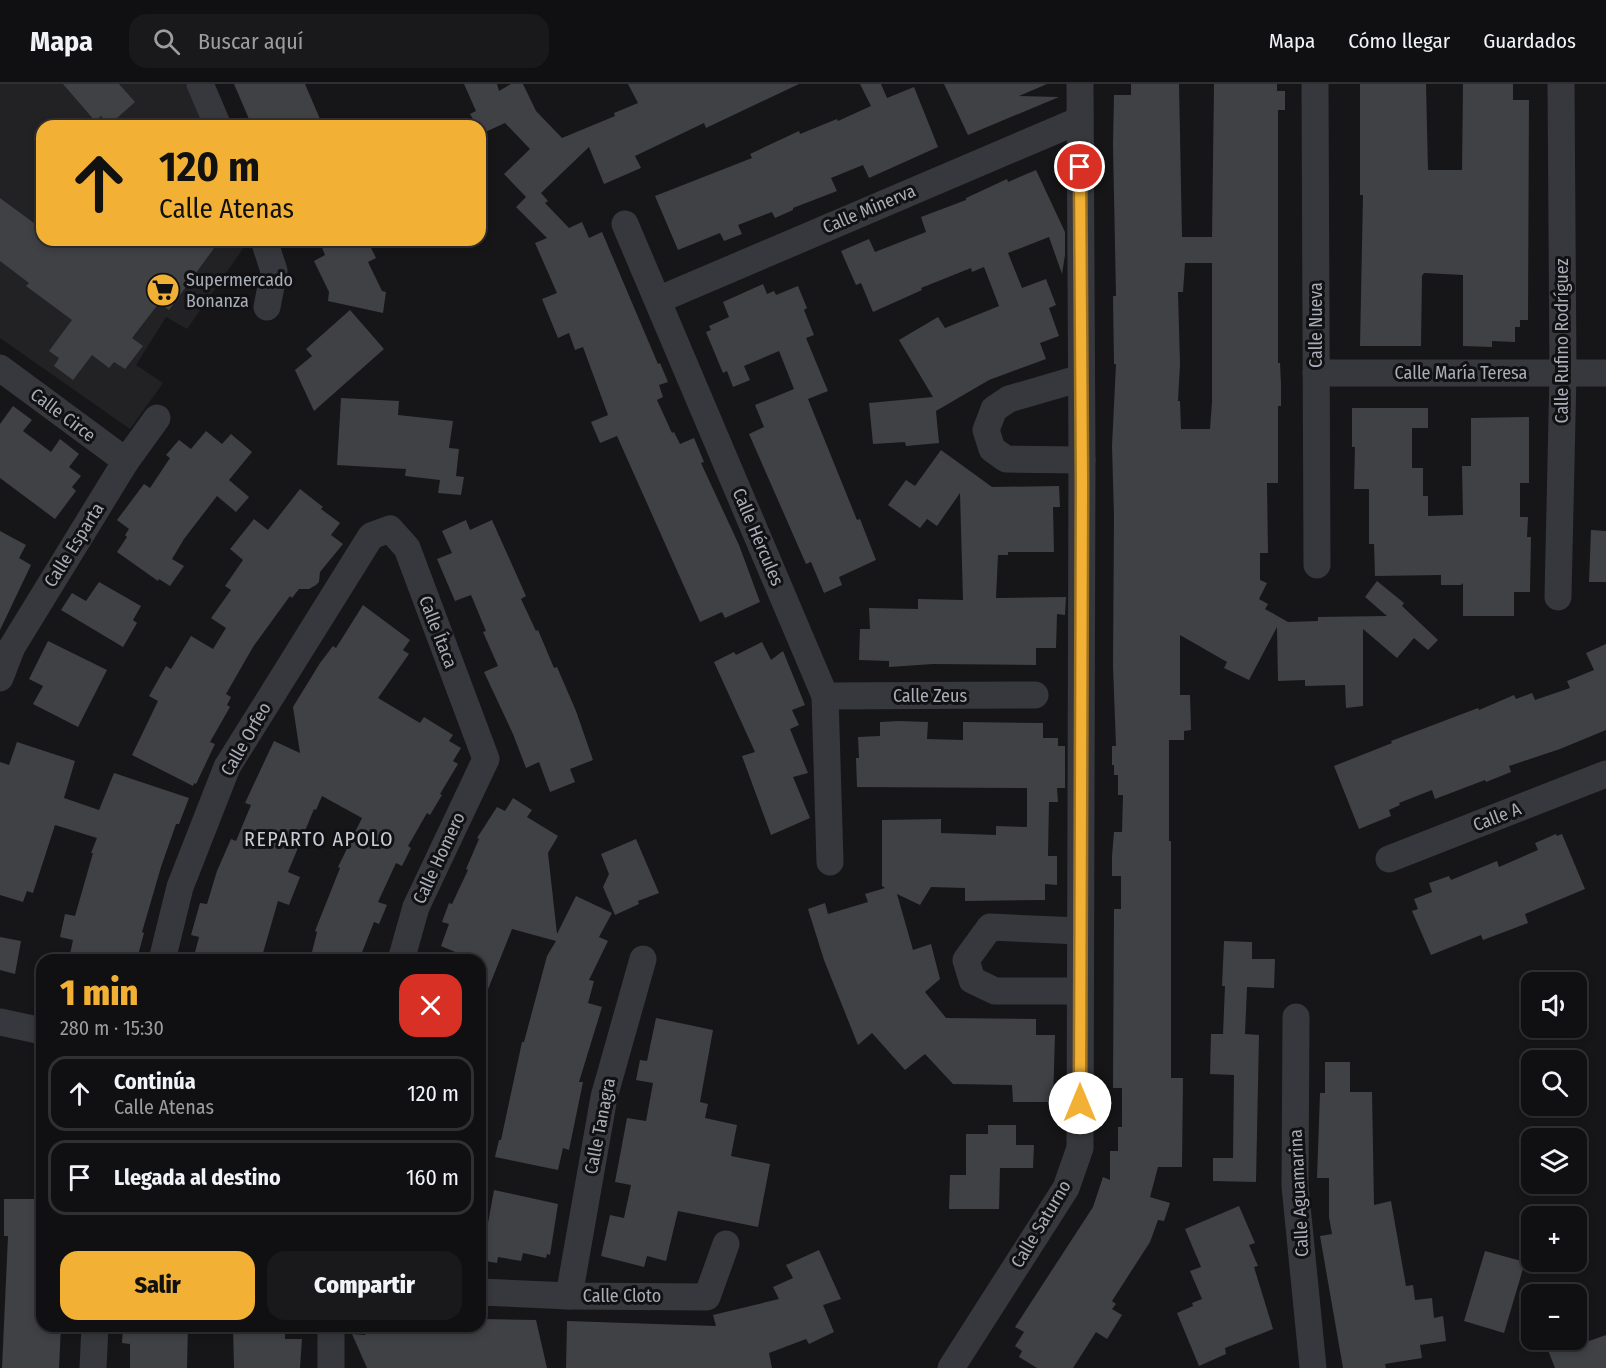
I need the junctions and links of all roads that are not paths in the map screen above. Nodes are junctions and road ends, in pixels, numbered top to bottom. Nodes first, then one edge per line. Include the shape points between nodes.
1 (200, 84) edge
2 (1080, 84) edge
3 (1315, 84) edge
4 (1561, 84) edge
5 (215, 120) edge
6 (1080, 120) junction
7 (625, 224) dead end
8 (266, 246) edge
9 (658, 300) junction
10 (267, 307) dead end
11 (0, 368) edge
12 (1316, 373) junction
13 (1563, 373) junction
14 (1606, 373) edge
15 (1081, 378) junction
16 (157, 418) dead end
17 (1082, 460) junction
18 (126, 461) junction
19 (370, 536) joint
20 (1317, 565) dead end
21 (1558, 597) dead end
22 (0, 678) edge
23 (1035, 695) dead end
24 (825, 696) junction
25 (486, 759) joint
26 (1606, 774) edge
27 (1389, 859) dead end
28 (830, 862) dead end
29 (1080, 931) junction
30 (163, 954) edge
31 (403, 954) edge
32 (643, 958) dead end
33 (1080, 991) junction
34 (1296, 1017) dead end
35 (0, 1022) edge
36 (36, 1030) edge
37 (726, 1244) dead end
38 (486, 1292) edge
39 (569, 1296) junction
40 (95, 1332) edge
41 (331, 1332) edge
42 (93, 1368) edge
43 (331, 1368) edge
44 (951, 1368) edge
45 (1313, 1368) edge

1 - 5 street
2 - 6 street, Calle Saturno
3 - 12 street, Calle Nueva
4 - 13 street, Calle Rufino Rodríguez
6 - 9 street, Calle Minerva
6 - 15 street, Calle Saturno
7 - 9 street, Calle Hércules
8 - 10 street via 274,271
9 - 24 street, Calle Hércules
11 - 18 street, Calle Circe
12 - 13 street, Calle María Teresa
12 - 20 street, Calle Nueva
13 - 14 street, Calle María Teresa
13 - 21 street, Calle Rufino Rodríguez
15 - 17 street, Calle Saturno
15 - 17 street via 1009,399 994,409 986,430 992,449 1006,459
16 - 18 street, Calle Esparta
17 - 29 street, Calle Saturno via 1075,697
18 - 22 street, Calle Esparta via 12,647
19 - 25 street, Calle Ítaca via 390,529 407,548
19 - 30 street, Calle Orfeo via 227,767 180,887
23 - 24 street, Calle Zeus
24 - 28 street, Calle Hércules
25 - 31 street, Calle Homero via 416,907
26 - 27 street, Calle A
29 - 33 street, Calle Saturno
29 - 33 street via 990,927 966,960 972,980 995,991
32 - 39 street, Calle Tanagra via 604,1097
33 - 44 street, Calle Saturno via 1080,1148 1066,1188
34 - 45 street, Calle Aguamarina via 1295,1186
35 - 36 street
37 - 39 street, Calle Cloto via 707,1297
38 - 39 street, Calle Cloto
40 - 42 street
41 - 43 street

